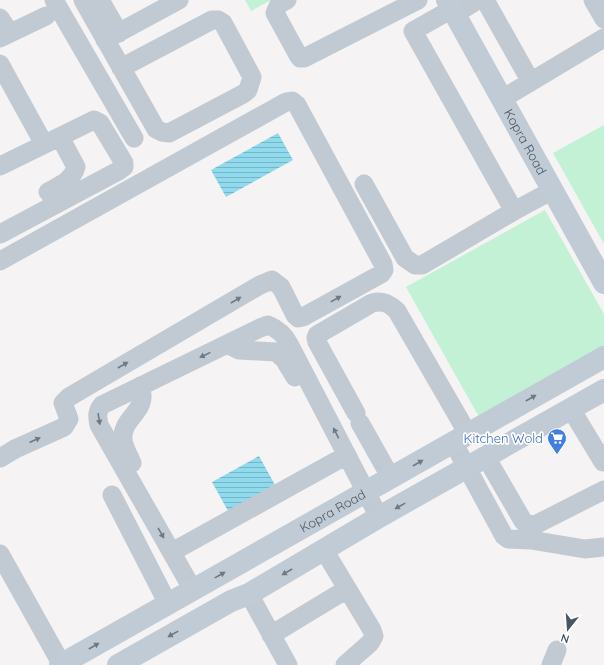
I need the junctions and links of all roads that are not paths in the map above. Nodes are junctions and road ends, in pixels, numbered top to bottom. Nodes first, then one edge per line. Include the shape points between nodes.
1 (83, 0) edge
2 (100, 0) edge
3 (180, 0) edge
4 (287, 0) edge
5 (478, 0) edge
6 (485, 0) edge
7 (593, 0) edge
8 (414, 1) edge
9 (50, 8) edge
10 (451, 8) edge
11 (604, 19) edge
12 (3, 30) edge
13 (604, 38) edge
14 (111, 40) junction
15 (0, 64) edge
16 (121, 68) junction
17 (532, 82) junction
18 (502, 99) junction
19 (134, 138) dead end
20 (52, 140) junction
21 (0, 166) edge
22 (364, 184) dead end
23 (552, 190) junction
24 (48, 192) dead end
25 (514, 211) junction
26 (0, 234) edge
27 (0, 261) edge
28 (604, 283) edge
29 (227, 344) junction
30 (604, 357) edge
31 (140, 386) junction
32 (604, 390) edge
33 (310, 404) dead end
34 (571, 409) junction
35 (461, 438) junction
36 (347, 455) junction
37 (486, 457) junction
38 (0, 458) edge
39 (603, 462) dead end
40 (467, 468) junction
41 (391, 478) junction
42 (146, 489) dead end
43 (604, 490) edge
44 (366, 493) junction
45 (112, 495) dead end
46 (379, 517) junction
47 (604, 547) edge
48 (324, 550) junction
49 (172, 552) junction
50 (0, 554) edge
51 (347, 589) junction
52 (193, 590) junction
53 (249, 594) junction
54 (168, 604) junction
55 (270, 635) junction
56 (61, 665) edge
57 (118, 665) edge
58 (288, 665) edge
59 (345, 665) edge

1 - 14 street
2 - 14 street
3 - 14 street
4 - 8 street via 280,4 275,13 300,58
5 - 10 street
6 - 17 street
7 - 11 street
9 - 12 street
9 - 19 street
10 - 18 street, Kopra Road
10 - 25 street via 410,32
13 - 17 street
14 - 16 street
15 - 20 street
16 - 16 street via 156,129 169,133 243,94 248,90 252,77 223,23 218,20 212,20
17 - 18 street
18 - 23 street, Kopra Road
20 - 21 street
20 - 24 street via 76,167 68,180
20 - 26 street via 94,120 104,129 124,167
22 - 25 street via 405,258 415,265 422,265
23 - 25 street
23 - 28 street, Kopra Road
38 -> 27 street via 64,427 69,419 63,404 68,397 260,285 272,280 281,287 298,318 381,274 384,270 297,105 292,101 286,102
29 -> 31 street
29 - 33 street via 238,350 276,352 284,359
36 -> 29 street via 284,334 268,325
35 -> 30 street, Kopra Road
31 - 42 street via 143,393 142,405 126,424 123,439
31 -> 49 street via 102,405 98,410 98,417 100,425
32 - 34 street
34 - 37 street
34 - 39 street
35 - 40 street
41 -> 35 street, Kopra Road
35 - 41 street via 397,310 391,305 380,300 372,303 319,333 316,338
36 - 44 street
36 - 49 street
37 - 40 street
37 - 43 street via 523,522 530,525 535,525
40 -> 46 street
40 - 47 street via 508,539 585,549
41 - 44 street, Kopra Road
44 - 46 street
52 -> 44 street, Kopra Road
45 - 54 street
46 - 48 street
48 - 51 street
48 -> 53 street
49 - 52 street
50 - 56 street
51 - 55 street
51 - 59 street via 374,636
52 - 54 street, Kopra Road
53 - 55 street
53 -> 57 street via 230,602
56 -> 54 street, Kopra Road
55 - 58 street

